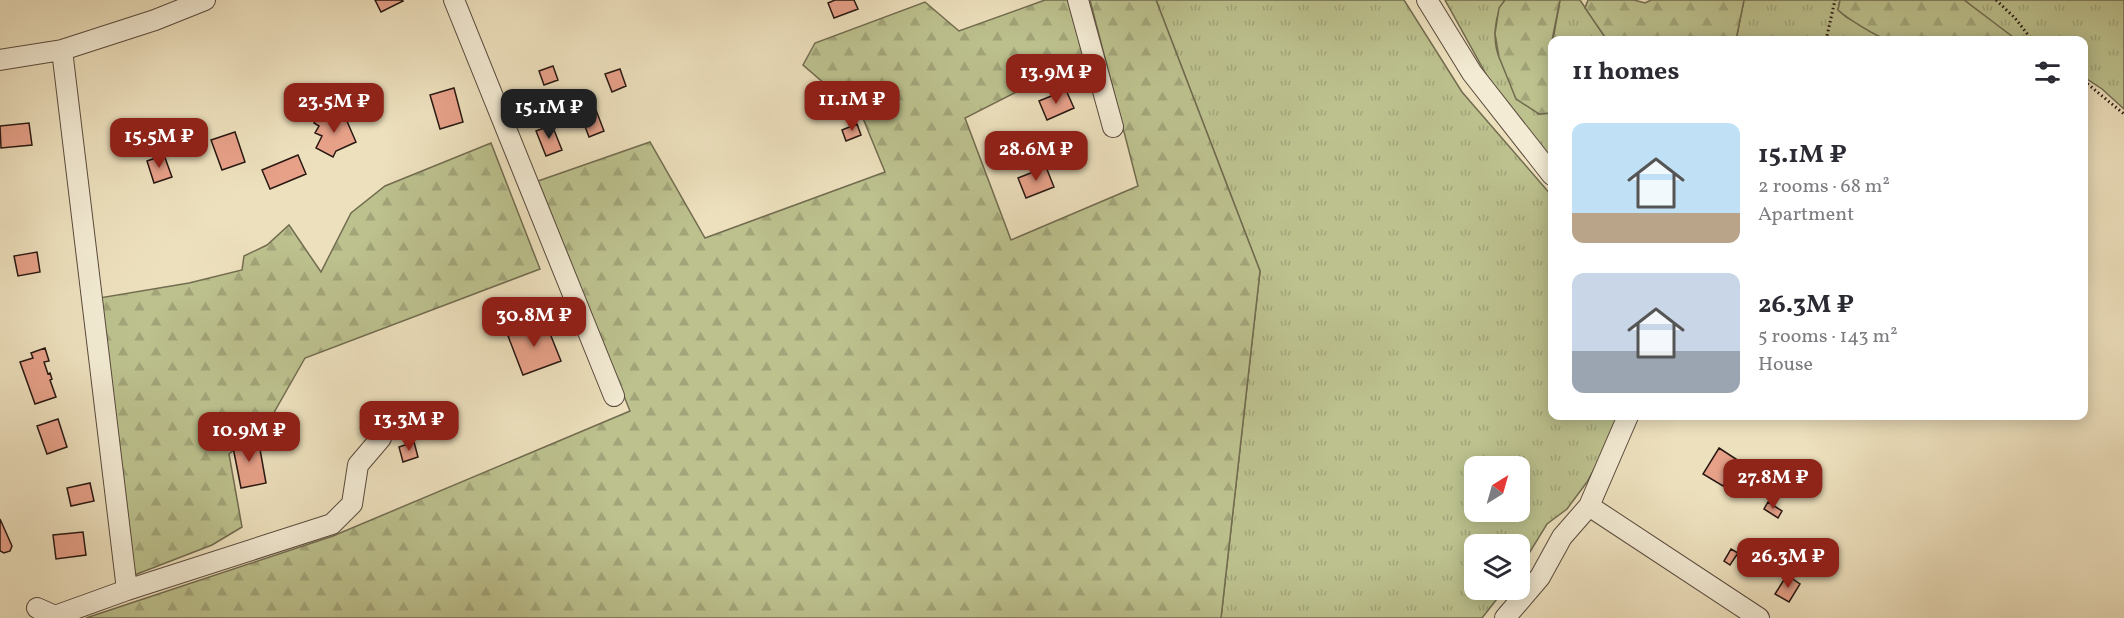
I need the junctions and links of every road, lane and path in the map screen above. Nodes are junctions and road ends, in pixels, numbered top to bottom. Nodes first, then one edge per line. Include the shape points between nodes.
1 (205, 0) edge
2 (454, 0) edge
3 (1078, 0) edge
4 (1427, 0) edge
5 (1835, 0) edge
6 (1996, 0) edge
7 (1827, 36) edge
8 (2029, 36) edge
9 (62, 51) junction
10 (0, 60) edge
11 (2088, 84) edge
12 (2124, 114) edge
13 (1113, 127) dead end
14 (1548, 170) edge
15 (614, 396) dead end
16 (1626, 420) edge
17 (381, 438) dead end
18 (1589, 506) junction
19 (127, 590) junction
20 (37, 608) dead end
21 (1505, 618) edge
22 (1759, 618) edge

1 - 9 street
2 - 15 street
3 - 13 street
4 - 14 street via 1472,73
5 - 7 path
6 - 8 path
9 - 10 street
9 - 19 street
11 - 12 path
16 - 18 street
17 - 19 street via 358,465 352,504 332,524
18 - 21 street via 1562,537 1540,577
18 - 22 street
19 - 20 street via 55,616

